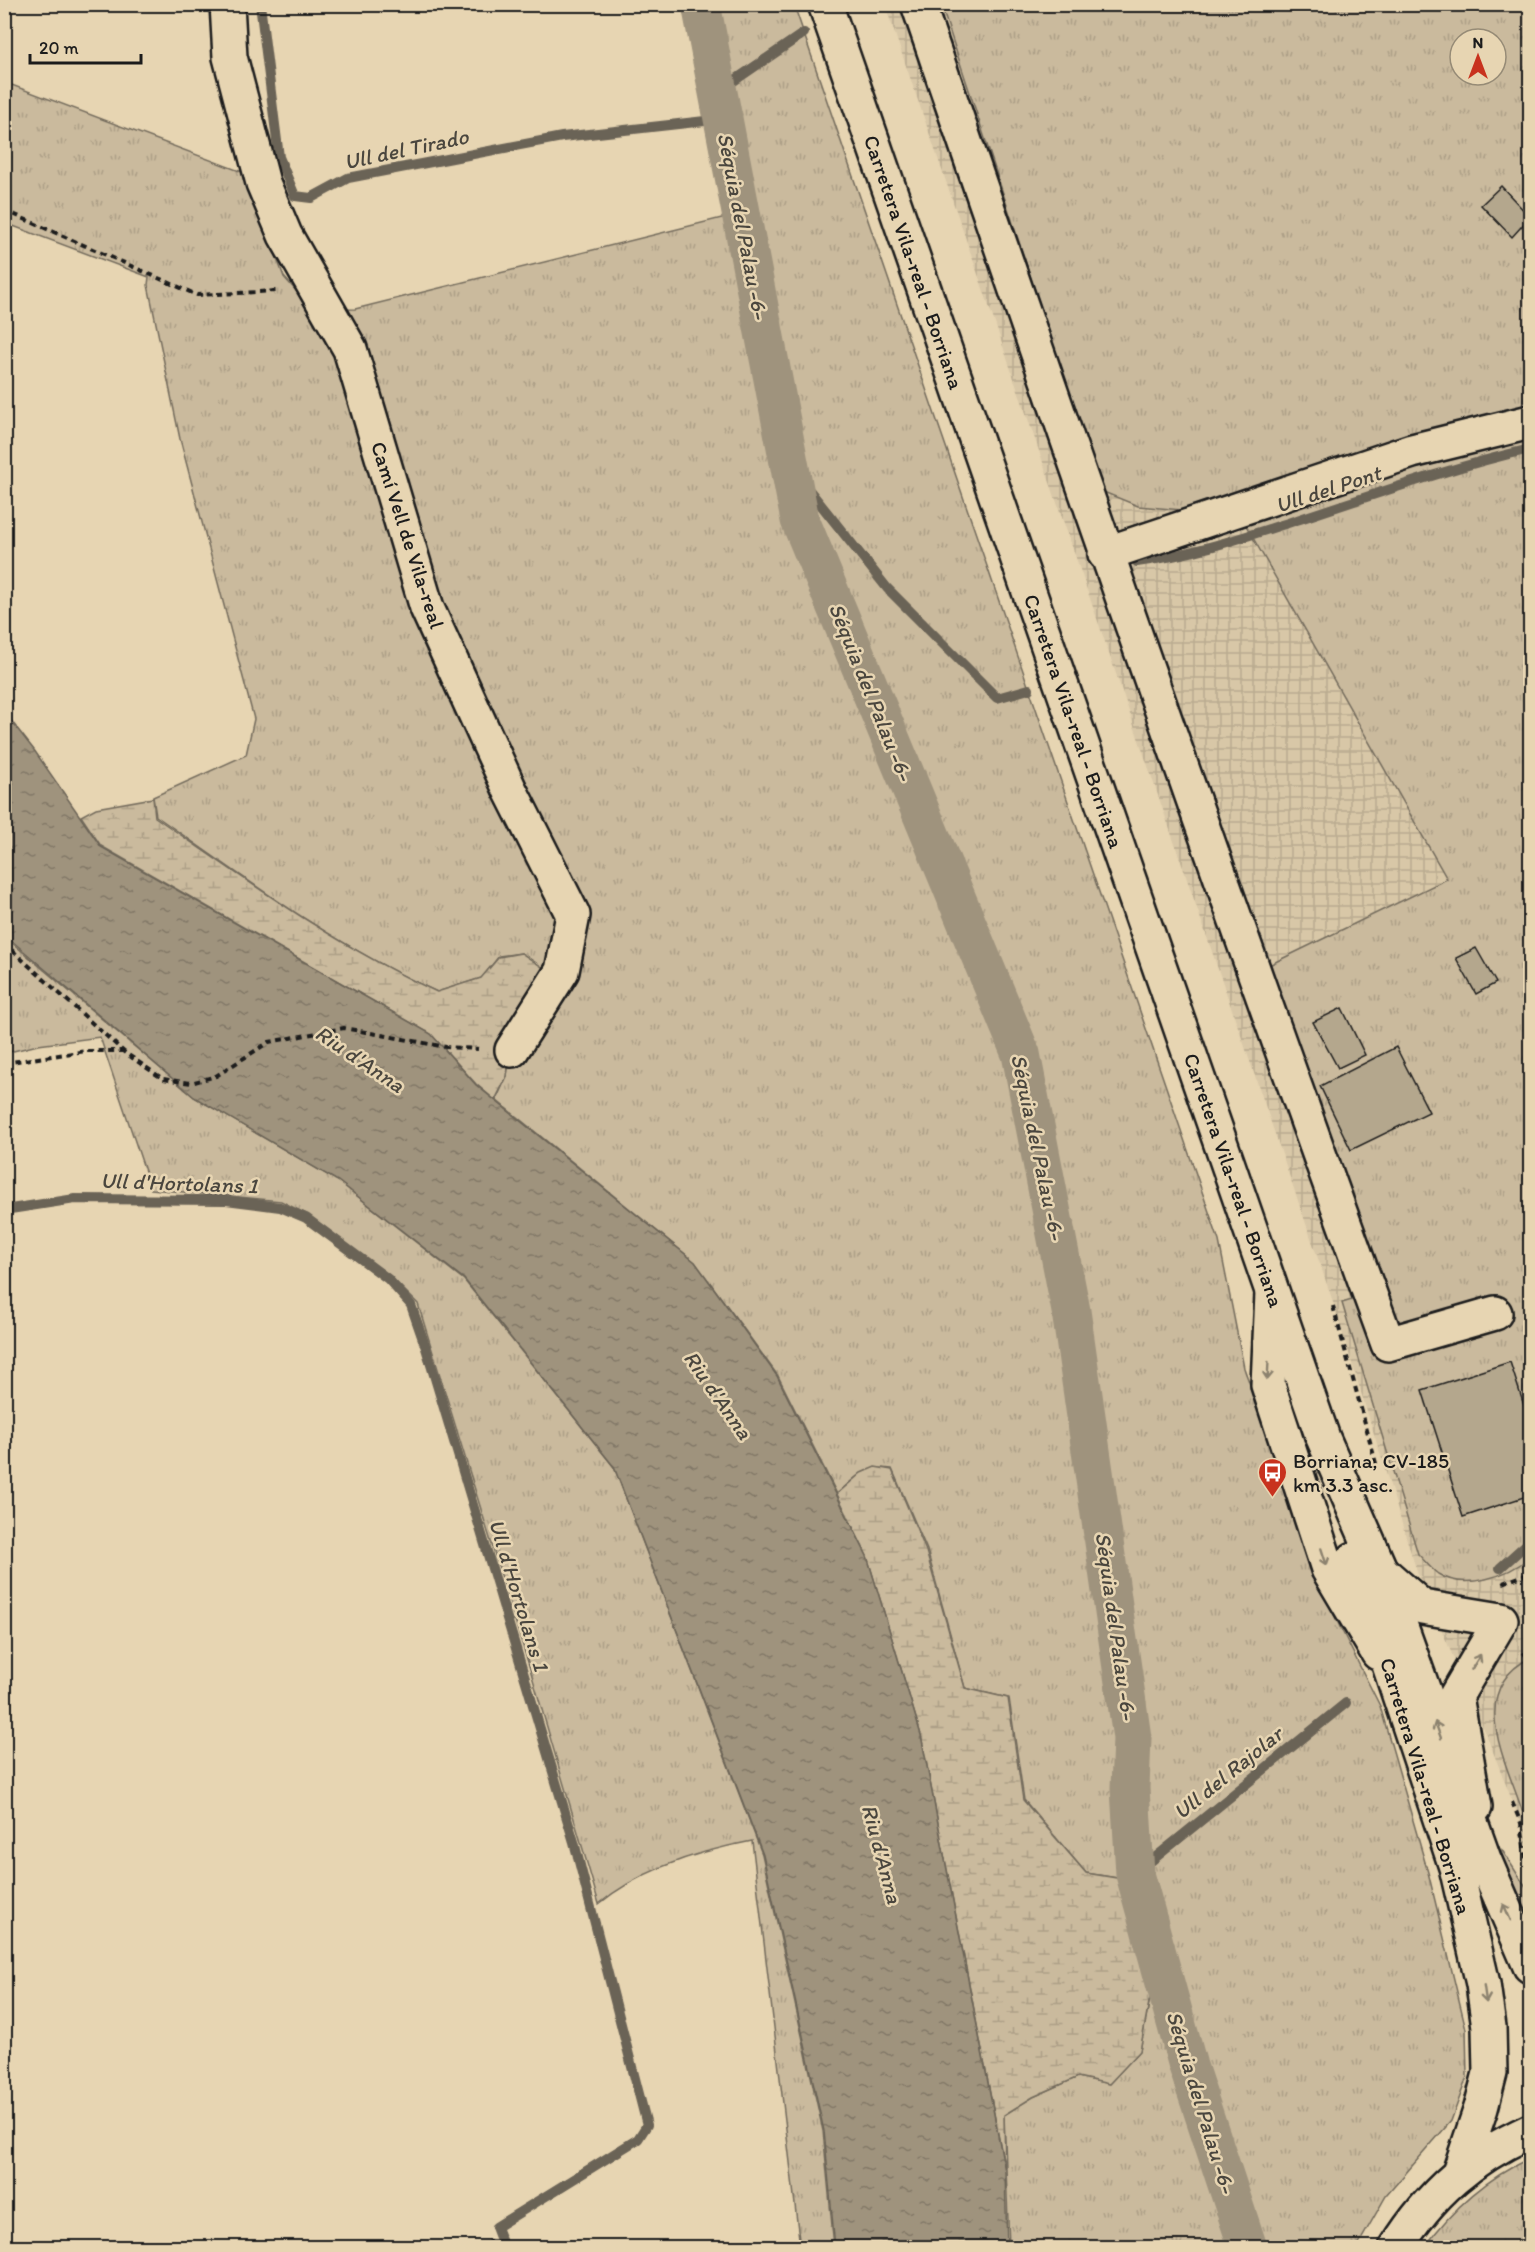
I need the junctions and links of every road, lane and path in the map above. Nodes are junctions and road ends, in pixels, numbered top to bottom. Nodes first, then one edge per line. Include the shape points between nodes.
1 (227, 4) edge
2 (825, 4) edge
3 (918, 4) edge
4 (4, 210) edge
5 (316, 289) junction
6 (1530, 422) edge
7 (1105, 554) junction
8 (4, 943) edge
9 (512, 1050) joint
10 (123, 1051) junction
11 (4, 1063) edge
12 (1272, 1291) junction
13 (1495, 1313) dead end
14 (1323, 1438) junction
15 (1381, 1571) junction
16 (1530, 1650) edge
17 (1522, 1656) dead end
18 (1392, 1676) junction
19 (1509, 1793) dead end
20 (1484, 1859) junction
21 (1527, 1870) dead end
22 (1530, 1965) edge
23 (1530, 2131) edge
24 (1458, 2173) junction
25 (490, 2241) dead end
26 (479, 2247) edge
27 (1396, 2247) edge

1 - 5 main road, Camí Vell de Vila-real via 230,57 263,183 285,235
2 - 12 main road, Carretera Vila-real - Borriana
3 - 7 main road
4 - 5 path via 197,294
5 - 9 main road, Camí Vell de Vila-real via 350,349 427,608 510,790 573,915 562,971
6 - 7 main road via 1412,451
7 - 13 main road via 1388,1344
8 - 10 path
9 - 10 path via 446,1047 344,1028 269,1042 216,1076 191,1083 163,1079
10 - 11 path via 86,1051
12 - 14 main road, Carretera Vila-real - Borriana
12 -> 18 main road via 1268,1384 1328,1569
14 - 15 main road, Carretera Vila-real - Borriana
14 - 18 main road, Carretera Vila-real - Borriana via 1360,1578
20 -> 15 main road, Carretera Vila-real - Borriana
20 -> 15 main road via 1456,1696 1501,1620 1422,1607
16 - 17 path
18 -> 24 main road, Carretera Vila-real - Borriana via 1456,1868 1489,2027 1490,2073
19 - 21 path via 1521,1823
22 -> 20 main road, Carretera Vila-real - Borriana
23 - 24 main road via 1497,2146
24 - 27 main road via 1416,2215
25 - 26 path

